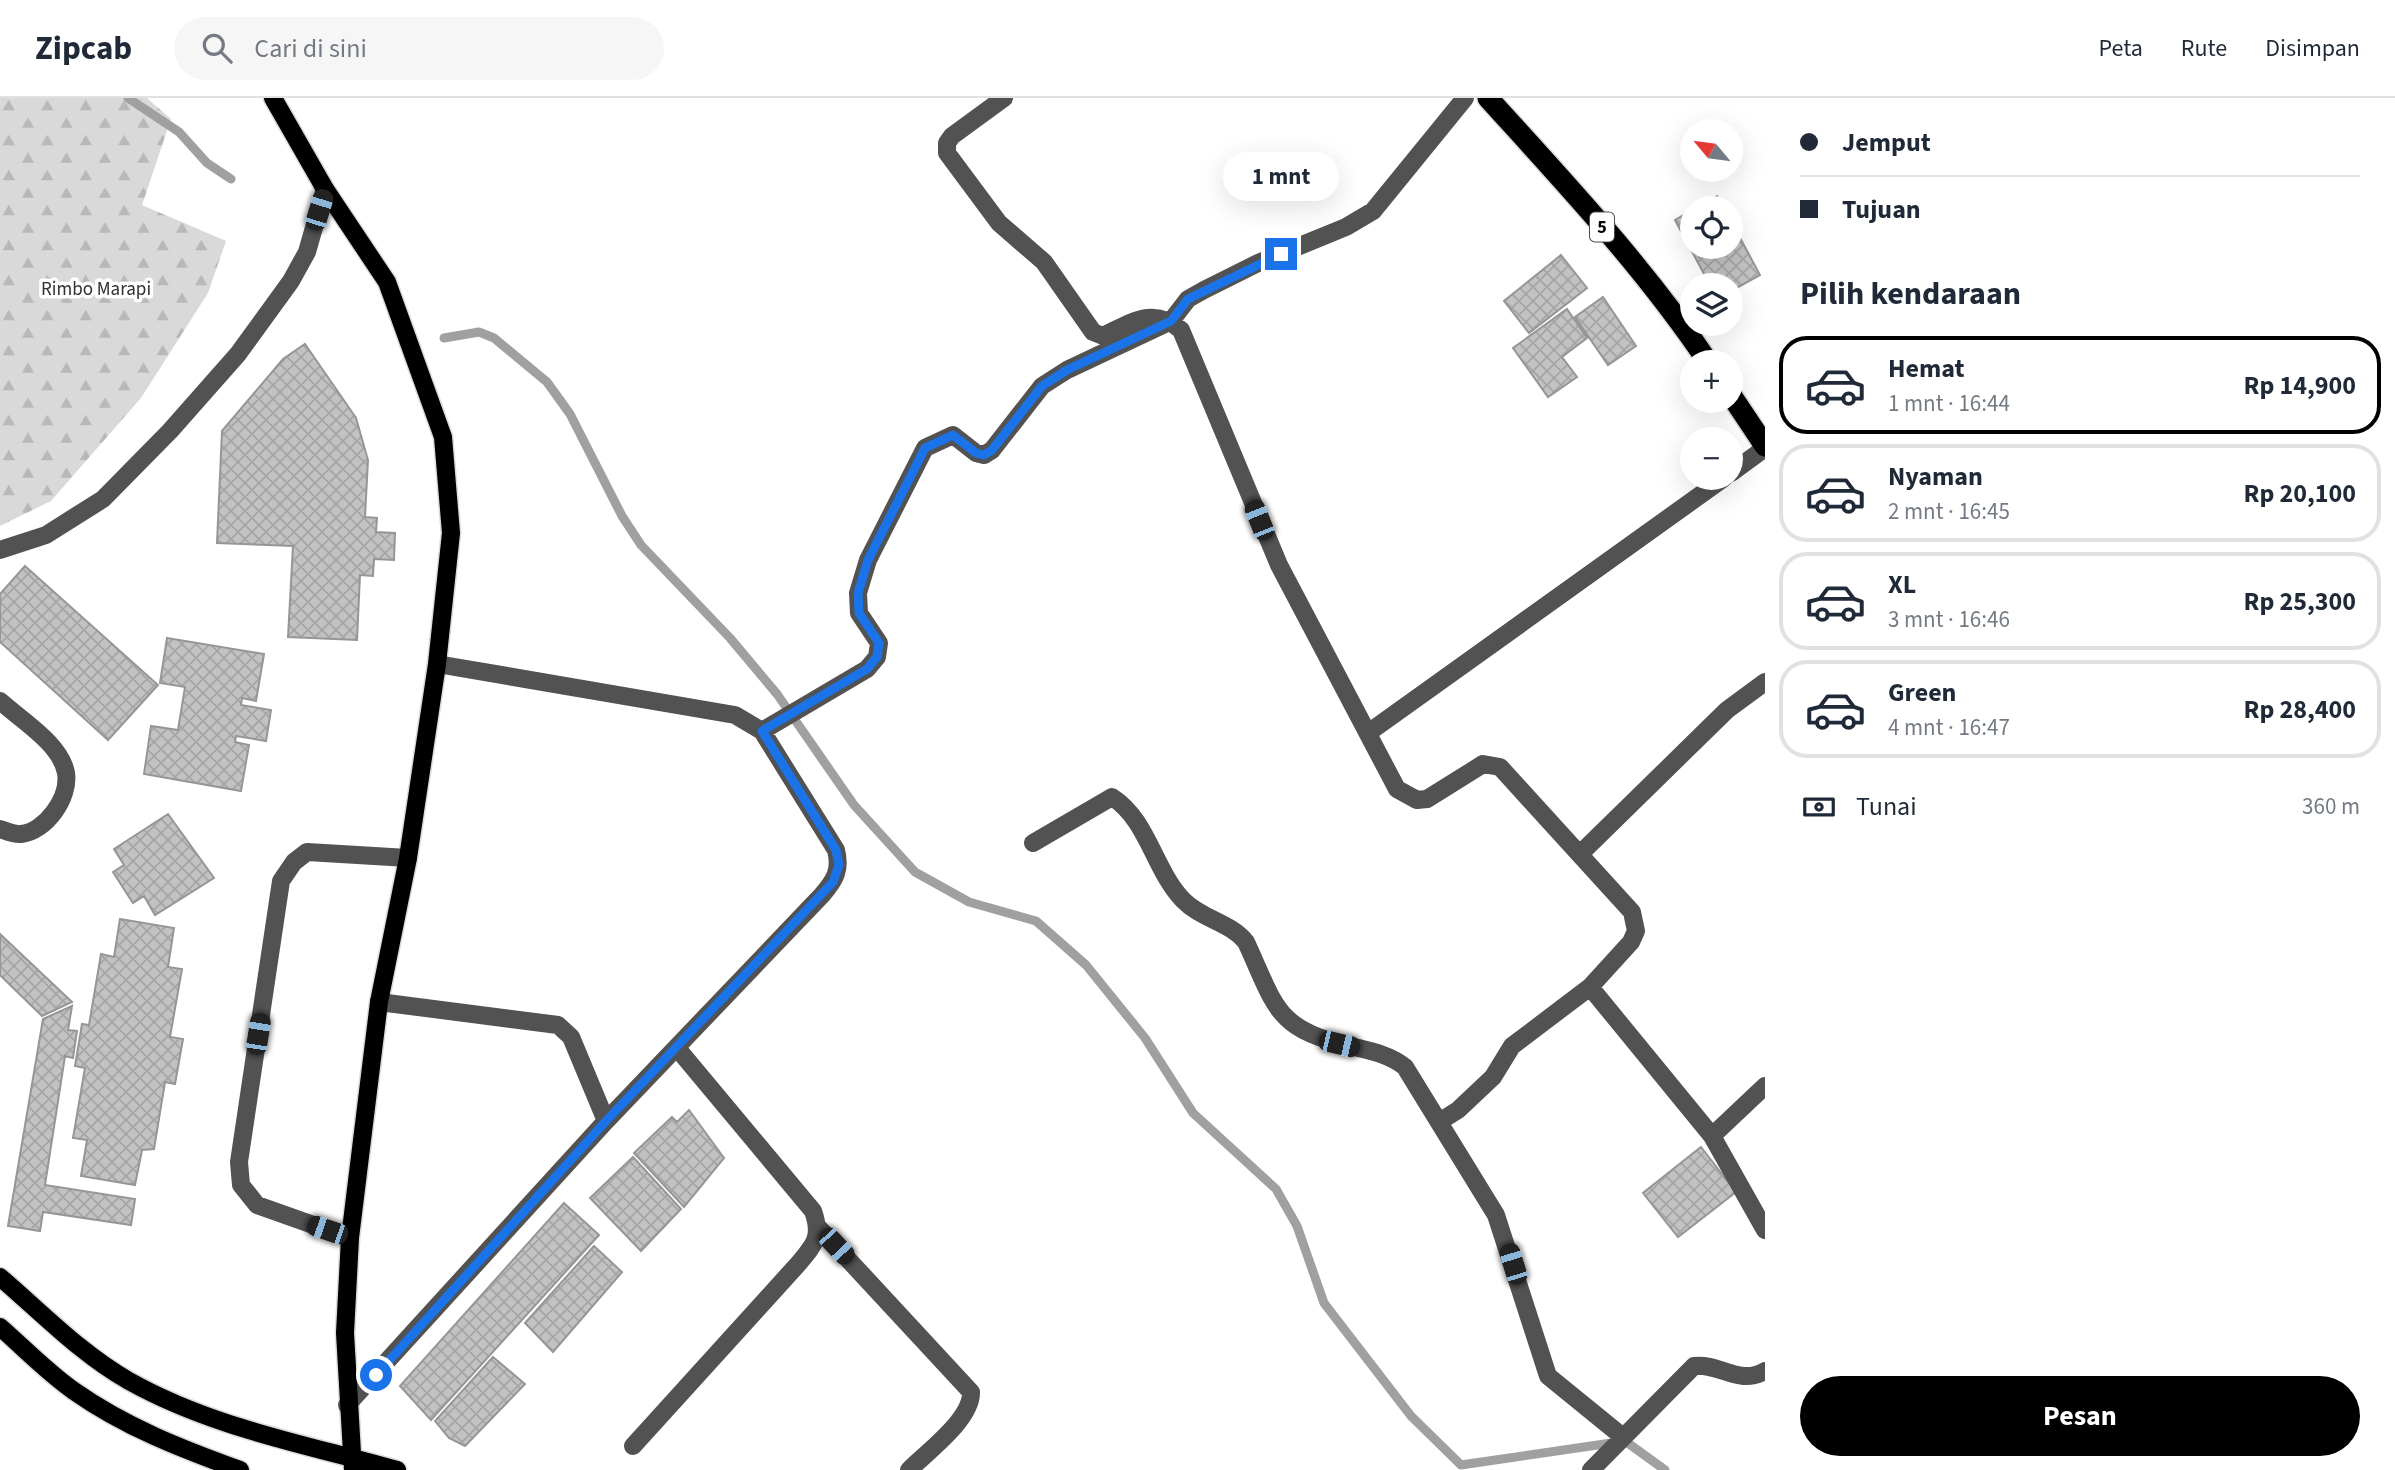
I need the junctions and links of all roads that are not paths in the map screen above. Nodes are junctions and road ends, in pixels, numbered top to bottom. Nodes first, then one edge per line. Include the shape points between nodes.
1 (272, 98) edge
2 (1004, 98) edge
3 (1465, 98) edge
4 (1488, 98) edge
5 (326, 189) junction
6 (1171, 321) junction
7 (1700, 350) edge
8 (1743, 413) edge
9 (1765, 447) edge
10 (1743, 464) edge
11 (1707, 490) edge
12 (0, 550) edge
13 (437, 664) junction
14 (1765, 681) edge
15 (0, 701) edge
16 (762, 731) junction
17 (1368, 733) junction
18 (0, 829) edge
19 (1033, 843) dead end
20 (1581, 853) junction
21 (408, 858) junction
22 (1590, 987) junction
23 (379, 1002) junction
24 (677, 1048) junction
25 (1765, 1086) edge
26 (606, 1121) junction
27 (1439, 1122) junction
28 (1713, 1136) junction
29 (819, 1228) junction
30 (1765, 1230) edge
31 (350, 1238) junction
32 (0, 1277) edge
33 (0, 1327) edge
34 (1765, 1371) edge
35 (347, 1405) junction
36 (1623, 1437) junction
37 (633, 1446) dead end
38 (353, 1464) edge
39 (240, 1470) edge
40 (396, 1470) edge
41 (909, 1470) edge
42 (1591, 1470) edge

1 - 5 main road
2 - 6 street via 947,143 947,153 999,223 1044,262 1093,332 1103,335 1147,315
3 - 6 street via 1373,211 1188,299
4 - 7 highway, 5 via 1586,206
5 - 12 street via 307,252 291,281 238,354 170,431 103,499 46,535
5 - 13 main road via 387,282 443,436 451,533
6 - 16 street via 1042,386 984,455 953,435 925,448 868,560 858,593 859,613 879,643 877,657 867,669
6 - 17 street via 1181,330 1279,565
8 - 9 highway
9 - 10 street
11 - 17 street
13 - 16 street via 735,715
13 - 21 main road
14 - 20 street via 1727,710
15 - 18 street via 52,748 66,773 63,797 40,829 19,835
16 - 24 street via 836,850 839,865 822,895
17 - 20 street via 1398,789 1408,797 1427,799 1483,764 1491,764 1500,767
19 - 27 street via 1104,799 1118,801 1128,808 1183,901 1246,942 1286,1021 1315,1038 1396,1059
20 - 22 street via 1632,912 1636,931 1632,942
21 - 23 main road
21 - 31 street via 307,852 281,881 239,1162 241,1185 257,1205
22 - 27 street via 1513,1046 1493,1077
22 - 28 street
23 - 26 street via 558,1025 571,1037
23 - 31 main road
24 - 26 street
24 - 29 street via 813,1211
25 - 28 street
26 - 35 street
27 - 36 street via 1496,1215 1548,1376
28 - 30 street
29 - 37 street via 813,1247
29 - 41 street via 971,1392 972,1405 963,1417
31 - 35 main road
32 - 38 main road via 95,1358 128,1380 254,1434
33 - 39 main road via 72,1390 109,1414
34 - 36 street via 1745,1378 1694,1366
35 - 38 main road
36 - 42 street
38 - 40 main road

